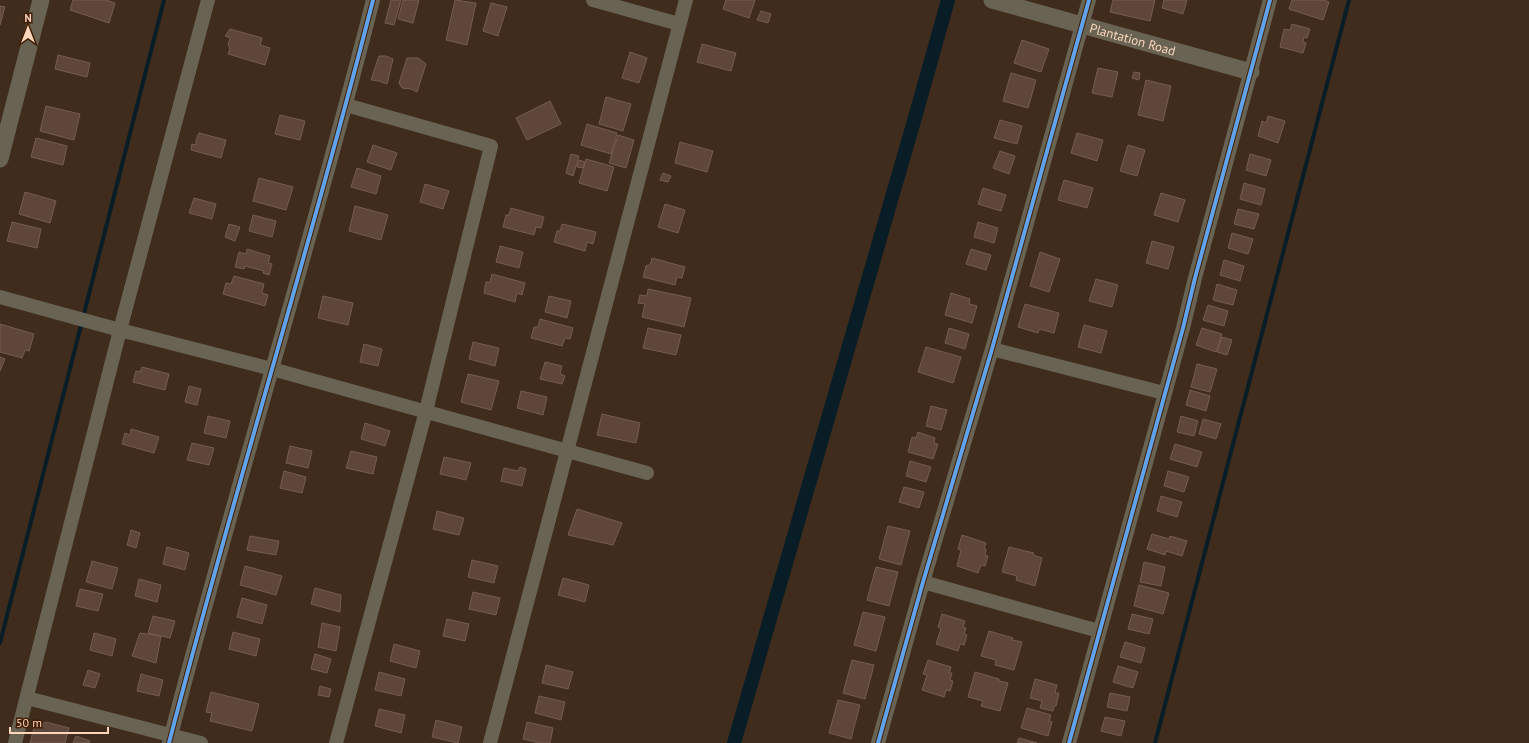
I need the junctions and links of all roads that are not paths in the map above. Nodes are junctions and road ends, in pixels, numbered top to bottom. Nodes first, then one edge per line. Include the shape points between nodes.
1 (41, 0) edge
2 (208, 0) edge
3 (373, 0) edge
4 (594, 0) edge
5 (686, 0) edge
6 (992, 0) edge
7 (1089, 0) edge
8 (1270, 0) edge
9 (679, 24) junction
10 (1082, 25) junction
11 (1250, 72) junction
12 (346, 105) junction
13 (0, 159) edge
14 (0, 297) edge
15 (120, 330) junction
16 (992, 349) junction
17 (272, 369) junction
18 (1164, 393) junction
19 (426, 412) junction
20 (567, 451) junction
21 (647, 473) dead end
22 (923, 582) junction
23 (1100, 631) junction
24 (27, 698) junction
25 (170, 739) edge
26 (15, 743) edge
27 (201, 743) edge
28 (336, 743) edge
29 (490, 743) edge
30 (878, 743) edge
31 (1069, 743) edge

1 - 13 street
2 - 15 street
3 - 12 street
4 - 9 street
5 - 9 street
6 - 10 street, Plantation Road
7 - 10 street
8 - 11 street
9 - 20 street
10 - 11 street, Plantation Road
10 - 16 street
11 - 18 street
12 - 17 street
12 - 19 street via 491,146
14 - 15 street
15 - 17 street
15 - 24 street
16 - 18 street
16 - 22 street
17 - 19 street
17 - 25 street
18 - 23 street
19 - 20 street
19 - 28 street
20 - 21 street
20 - 29 street
22 - 23 street
22 - 30 street
23 - 31 street
24 - 25 street
24 - 26 street
25 - 27 street

